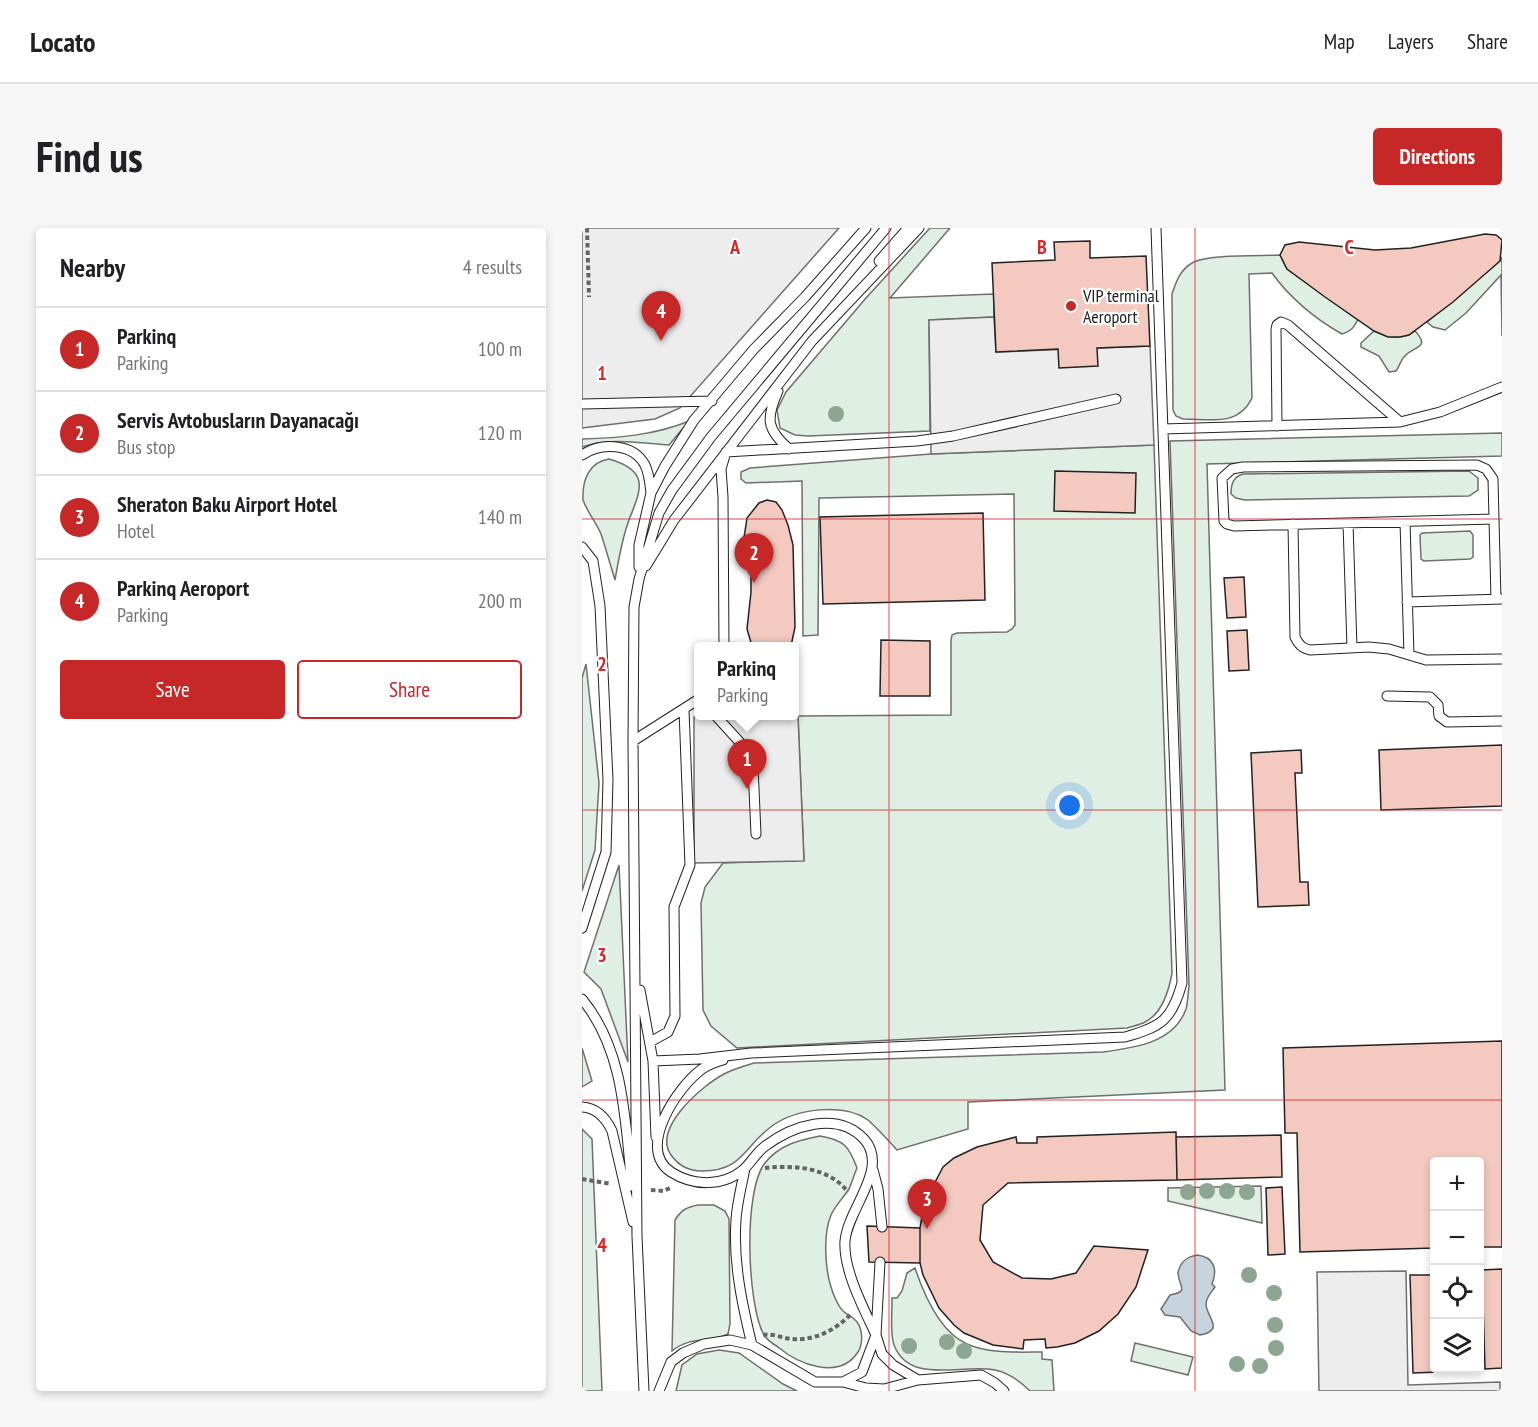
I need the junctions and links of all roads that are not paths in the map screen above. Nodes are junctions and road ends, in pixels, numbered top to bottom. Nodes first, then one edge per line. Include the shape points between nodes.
1 (866, 228) edge
2 (886, 228) edge
3 (908, 228) edge
4 (919, 228) edge
5 (1156, 228) edge
6 (812, 341) junction
7 (782, 381) junction
8 (1502, 387) edge
9 (1116, 399) dead end
10 (712, 401) junction
11 (582, 404) edge
12 (1400, 422) junction
13 (1277, 426) junction
14 (1162, 429) junction
15 (789, 449) junction
16 (726, 452) junction
17 (582, 455) edge
18 (651, 493) junction
19 (1494, 519) junction
20 (1405, 522) junction
21 (1348, 523) junction
22 (1293, 524) junction
23 (582, 539) edge
24 (582, 547) edge
25 (592, 561) junction
26 (639, 579) junction
27 (1499, 599) edge
28 (1407, 602) junction
29 (724, 642) edge
30 (1352, 648) junction
31 (1409, 655) junction
32 (1502, 659) edge
33 (1387, 696) dead end
34 (694, 703) edge
35 (684, 710) junction
36 (720, 720) edge
37 (1502, 721) edge
38 (633, 741) junction
39 (756, 834) dead end
40 (582, 928) edge
41 (635, 969) junction
42 (582, 999) edge
43 (650, 1042) junction
44 (752, 1053) junction
45 (653, 1060) junction
46 (582, 1107) edge
47 (656, 1143) junction
48 (873, 1170) junction
49 (744, 1171) junction
50 (882, 1227) dead end
51 (637, 1236) junction
52 (880, 1262) dead end
53 (876, 1335) junction
54 (751, 1341) junction
55 (918, 1380) junction
56 (843, 1382) junction
57 (644, 1391) edge
58 (659, 1391) edge
59 (1004, 1391) edge

1 - 10 lane
2 - 26 lane via 711,437 672,490 659,513
3 - 6 lane
4 - 6 lane
5 - 14 lane
6 - 7 lane
7 - 15 lane via 768,420 777,439
7 - 16 lane
8 - 12 lane via 1440,412
9 - 15 lane via 953,436
10 - 11 lane
10 - 18 lane via 694,420
12 - 13 lane
12 - 13 lane via 1281,322 1276,329
13 - 14 lane
14 - 44 lane via 1182,983 1169,1015 1152,1029 1125,1037
15 - 16 lane
16 - 26 lane via 674,520
16 - 29 lane via 720,469
17 - 18 lane via 603,447 634,453 646,467
18 - 26 lane via 639,545
19 - 20 lane
19 - 22 lane via 1493,479 1477,465 1243,467 1232,469 1222,478 1223,515 1227,524
19 - 27 lane
20 - 21 lane
20 - 28 lane
21 - 22 lane
21 - 30 lane
22 - 30 lane via 1298,644 1310,650
23 - 25 lane
24 - 25 lane
25 - 40 lane via 603,635 608,780 606,852
26 - 38 lane via 634,608
27 - 28 lane
28 - 31 lane
30 - 31 lane via 1389,649
31 - 32 lane via 1426,660
33 - 37 lane via 1430,697 1438,705 1439,716 1447,722
34 - 35 lane
35 - 38 lane
35 - 43 lane via 690,865 674,907 675,1016 668,1032
36 - 39 lane via 746,749 753,767
38 - 41 lane
41 - 43 lane
41 - 51 lane
42 - 51 lane via 606,1035 619,1079
43 - 45 lane
44 - 45 lane
44 - 47 lane via 702,1069 688,1082 671,1102
45 - 47 lane
46 - 51 lane via 606,1119 612,1131
47 - 49 lane via 665,1168 681,1179 717,1183
48 - 49 lane via 872,1153 863,1139 843,1124 821,1123 787,1132 763,1148
48 - 50 lane
48 - 53 lane via 845,1241 849,1272
49 - 54 lane via 736,1218 735,1256
51 - 57 lane
52 - 53 lane
53 - 55 lane via 882,1354
53 - 56 lane via 862,1372
54 - 56 lane via 815,1382
54 - 58 lane via 704,1344 683,1353 671,1362
55 - 56 lane via 884,1389
55 - 59 lane via 981,1375

